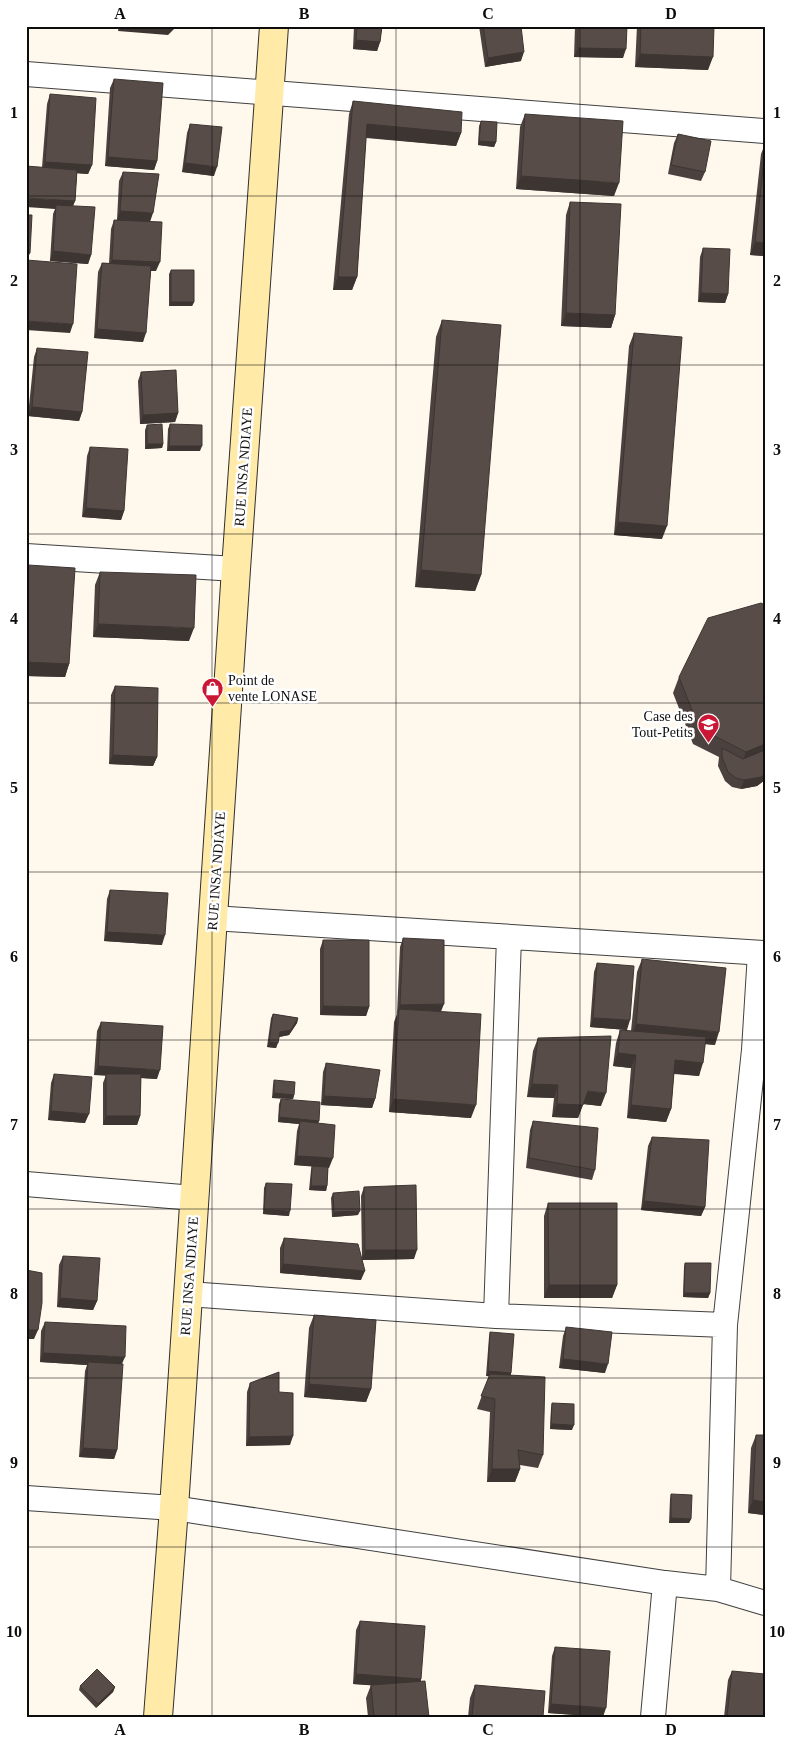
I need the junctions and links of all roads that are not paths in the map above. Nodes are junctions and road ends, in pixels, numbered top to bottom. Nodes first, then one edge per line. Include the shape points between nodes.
1 (274, 26) edge
2 (26, 74) edge
3 (270, 93) junction
4 (765, 131) edge
5 (26, 556) edge
6 (236, 569) junction
7 (212, 918) junction
8 (509, 937) junction
9 (762, 953) edge
10 (759, 1059) edge
11 (26, 1184) edge
12 (194, 1198) junction
13 (188, 1294) junction
14 (496, 1316) junction
15 (725, 1325) junction
16 (26, 1498) edge
17 (174, 1508) junction
18 (665, 1583) junction
19 (718, 1589) junction
20 (765, 1603) edge
21 (158, 1717) edge
22 (653, 1717) edge

1 - 3 main road, RUE INSA NDIAYE
2 - 3 street
3 - 4 street
3 - 6 main road, RUE INSA NDIAYE
5 - 6 street
6 - 7 main road, RUE INSA NDIAYE
7 - 8 street
7 - 12 main road, RUE INSA NDIAYE
8 - 9 street
8 - 14 street
9 - 10 street
10 - 15 street
11 - 12 street
12 - 13 main road, RUE INSA NDIAYE
13 - 14 street
13 - 17 main road, RUE INSA NDIAYE
14 - 15 street
15 - 19 street
16 - 17 street
17 - 18 street
17 - 21 main road, RUE INSA NDIAYE
18 - 19 street
18 - 22 street
19 - 20 street

